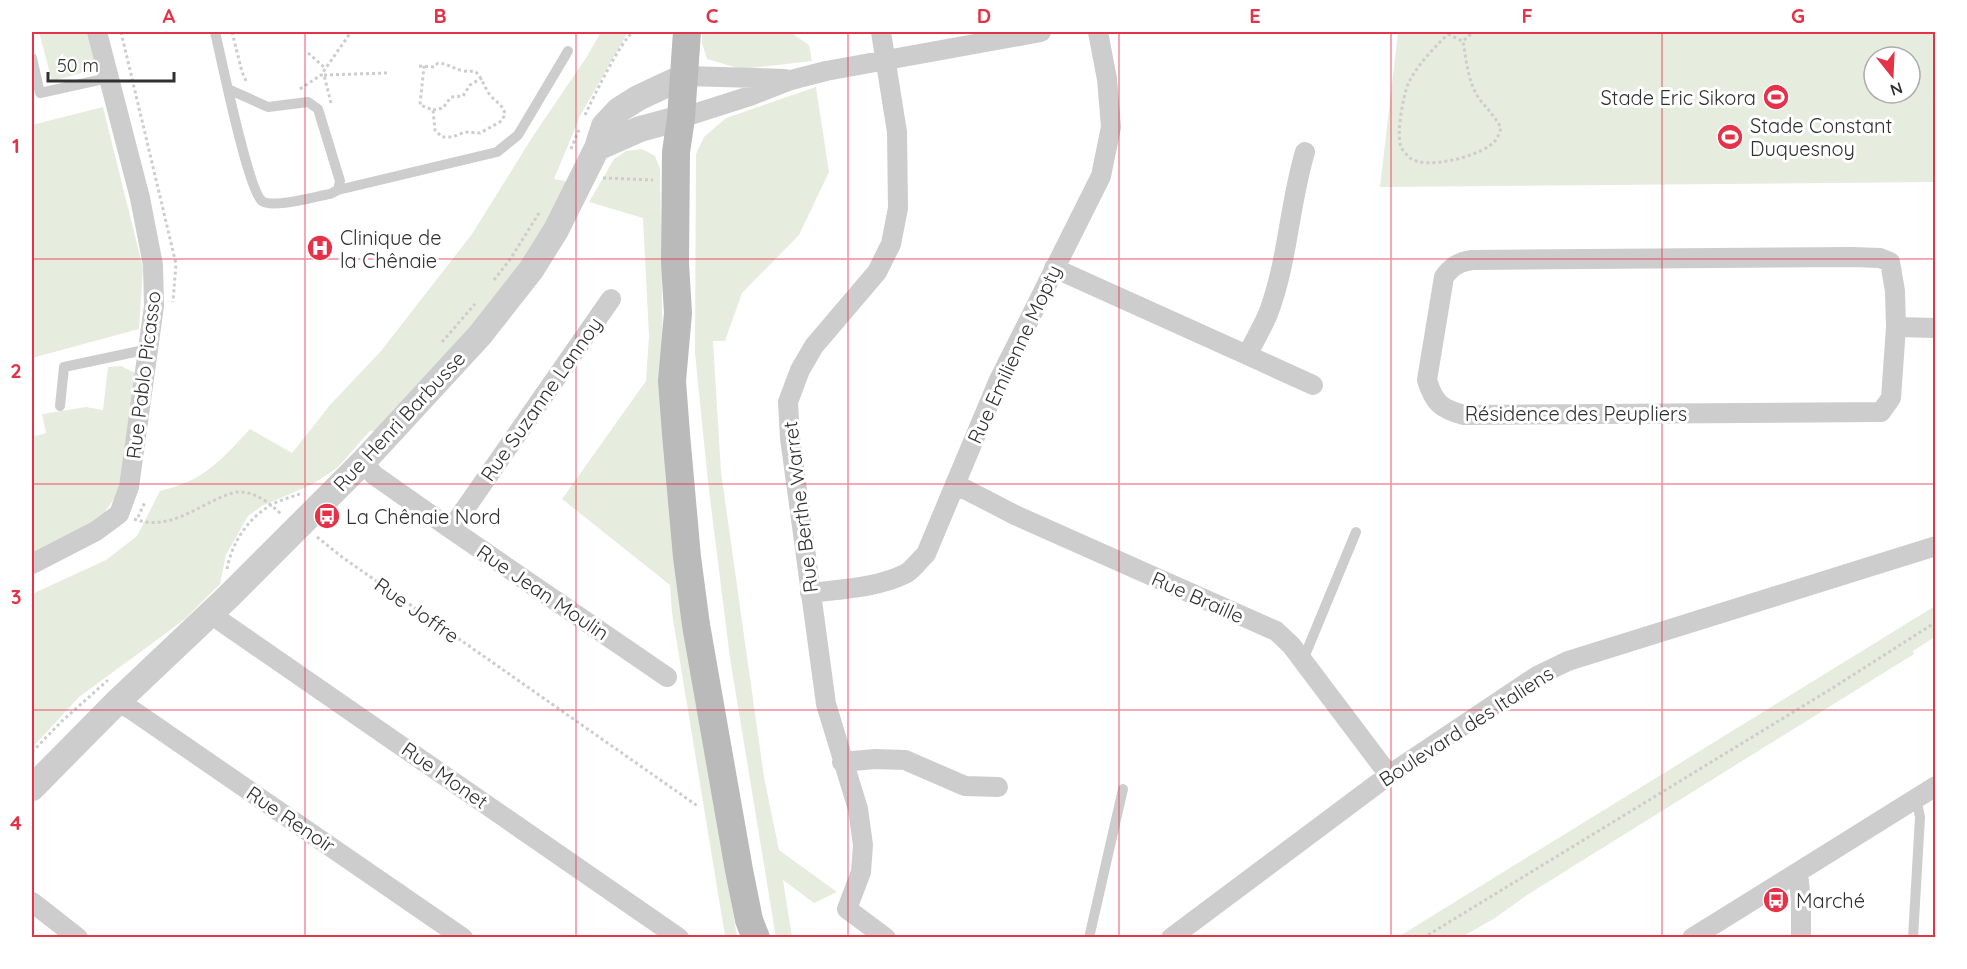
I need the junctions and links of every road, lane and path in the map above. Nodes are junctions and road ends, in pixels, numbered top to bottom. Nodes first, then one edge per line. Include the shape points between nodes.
1 (97, 32) edge
2 (215, 32) edge
3 (232, 32) edge
4 (351, 32) edge
5 (633, 32) edge
6 (687, 32) edge
7 (880, 32) edge
8 (1041, 32) edge
9 (1098, 32) edge
10 (1473, 32) edge
11 (1448, 33) edge
12 (1463, 41) junction
13 (568, 51) dead end
14 (308, 53) dead end
15 (32, 58) edge
16 (885, 59) junction
17 (325, 68) junction
18 (387, 73) dead end
19 (323, 75) junction
20 (685, 76) junction
21 (108, 78) junction
22 (482, 78) junction
23 (791, 80) junction
24 (251, 88) dead end
25 (228, 89) junction
26 (295, 92) dead end
27 (333, 109) dead end
28 (433, 110) junction
29 (681, 118) junction
30 (597, 148) junction
31 (571, 151) dead end
32 (1305, 152) dead end
33 (583, 178) junction
34 (676, 181) junction
35 (338, 190) junction
36 (544, 205) dead end
37 (1054, 268) junction
38 (493, 282) dead end
39 (481, 298) dead end
40 (611, 299) dead end
41 (678, 313) junction
42 (1896, 327) junction
43 (1935, 328) edge
44 (440, 345) dead end
45 (149, 348) junction
46 (1247, 355) junction
47 (1313, 385) dead end
48 (60, 406) dead end
49 (363, 462) junction
50 (955, 484) junction
51 (303, 492) dead end
52 (271, 505) junction
53 (119, 514) junction
54 (297, 528) junction
55 (452, 529) junction
56 (1356, 532) dead end
57 (1935, 546) edge
58 (32, 564) edge
59 (226, 574) dead end
60 (810, 593) junction
61 (211, 613) junction
62 (1935, 622) edge
63 (1303, 660) junction
64 (111, 677) dead end
65 (667, 677) dead end
66 (117, 702) junction
67 (32, 752) edge
68 (842, 762) junction
69 (1389, 775) junction
70 (1935, 786) edge
71 (998, 787) dead end
72 (32, 788) edge
73 (1123, 789) dead end
74 (1916, 798) junction
75 (699, 807) dead end
76 (1798, 872) junction
77 (32, 902) edge
78 (78, 938) edge
79 (463, 938) edge
80 (679, 938) edge
81 (756, 938) edge
82 (764, 938) edge
83 (886, 938) edge
84 (1089, 938) edge
85 (1171, 938) edge
86 (1423, 938) edge
87 (1692, 938) edge
88 (1801, 938) edge
89 (1913, 938) edge

1 - 21 street, Rue Pablo Picasso
2 - 25 lane
3 - 24 path via 245,81
4 - 17 path
5 - 31 path via 586,113
6 - 20 main road
7 - 16 street
8 - 16 street
9 - 37 street, Rue Emilienne Mopty via 1111,127 1101,176
10 - 12 path
11 - 12 path
11 - 12 path via 1408,85 1399,128 1401,148 1411,159 1428,163 1448,161 1480,151 1499,136 1498,122 1477,95
13 - 35 lane via 518,135 497,152
14 - 17 path
15 - 21 lane via 40,93
16 - 23 street
16 - 60 street, Rue Berthe Warret via 897,132 898,208 891,244 877,272 814,346 788,402
17 - 19 path
18 - 19 path
19 - 26 path
19 - 27 path
20 - 23 street
20 - 29 main road
20 - 30 street, Rue Henri Barbusse via 619,110 604,126
21 - 45 street, Rue Pablo Picasso via 140,198 153,265
22 - 28 path via 463,96 451,97 443,108
22 - 28 path via 475,71 461,72 446,63 421,66 420,105
22 - 28 path via 488,92 505,110 500,122 480,133 442,137 435,130
23 - 29 street
25 - 35 lane via 268,108 308,102 318,109 340,182
25 - 35 lane via 255,191 262,201 271,205
29 - 30 street via 640,129
29 - 34 main road
30 - 33 street, Rue Henri Barbusse
32 - 46 street via 1268,314
33 - 34 path
33 - 49 street, Rue Henri Barbusse via 556,230 506,304
34 - 41 main road
36 - 38 path
37 - 46 street
37 - 50 street, Rue Emilienne Mopty via 998,382
39 - 44 path
40 - 55 street, Rue Suzanne Lannoy
41 - 81 main road via 672,381 687,557 739,870
41 - 82 main road via 686,354 711,599
42 - 42 street, Résidence des Peupliers via 1890,262 1880,258 1472,260 1450,268 1444,277 1427,380 1438,404 1464,415 1881,412 1891,398
42 - 43 street
45 - 48 lane via 64,367
45 - 53 street, Rue Pablo Picasso via 129,487
46 - 47 street
49 - 54 street, Rue Henri Barbusse
49 - 55 street, Rue Jean Moulin via 374,475
50 - 60 street, Rue Emilienne Mopty via 926,554 907,573 849,589
50 - 63 street, Rue Braille via 1015,515 1276,631
51 - 52 path
52 - 53 path, Rue Joffre via 248,491 236,492 167,521 149,524
52 - 54 path, Rue Joffre
52 - 59 path via 252,519 232,548
53 - 58 street via 96,531
54 - 61 street, Rue Henri Barbusse
54 - 75 path, Rue Joffre via 317,538
55 - 65 street, Rue Jean Moulin
56 - 63 lane
57 - 69 street, Boulevard des Italiens via 1568,661 1537,676
60 - 68 street, Rue Berthe Warret via 826,704
61 - 66 street, Rue Henri Barbusse
61 - 80 street, Rue Monet
62 - 86 path
63 - 69 street, Rue Braille
64 - 67 path
66 - 72 street, Rue Henri Barbusse
66 - 79 street, Rue Renoir
68 - 71 street via 905,760 965,786
68 - 83 street, Rue Berthe Warret via 858,809 863,845 861,872 847,909
69 - 85 street, Boulevard des Italiens
70 - 74 street
73 - 84 lane
74 - 76 street
74 - 89 lane via 1920,817
76 - 87 street
76 - 88 street
77 - 78 street

